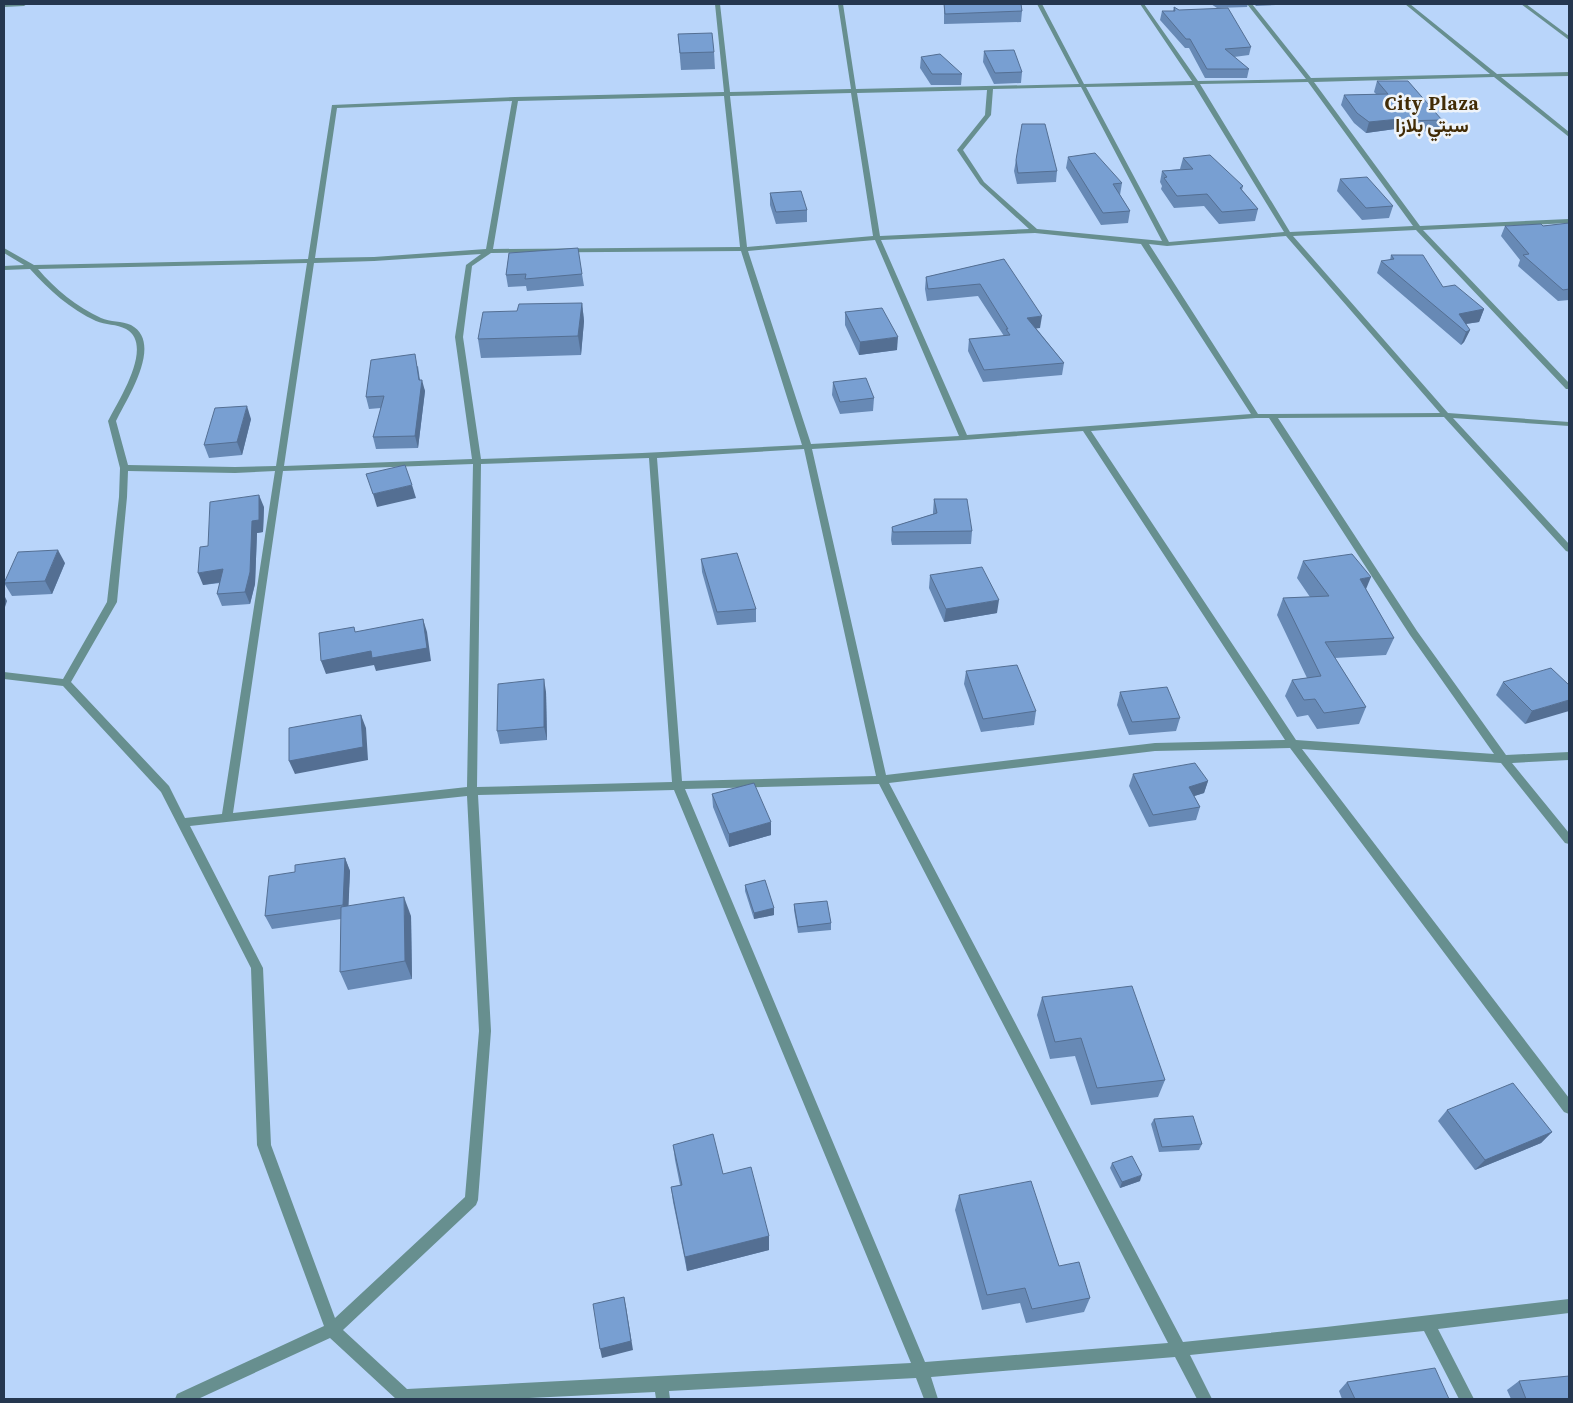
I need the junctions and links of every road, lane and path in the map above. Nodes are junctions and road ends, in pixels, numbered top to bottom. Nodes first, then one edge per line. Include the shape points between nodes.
1 (24, 4) edge
2 (716, 4) edge
3 (840, 4) edge
4 (1039, 4) edge
5 (1142, 4) edge
6 (1250, 4) edge
7 (1407, 4) edge
8 (1523, 4) edge
9 (4, 5) edge
10 (1569, 38) edge
11 (1569, 74) edge
12 (1494, 76) junction
13 (1309, 80) junction
14 (1197, 84) junction
15 (1083, 87) junction
16 (990, 89) junction
17 (854, 92) junction
18 (727, 95) junction
19 (515, 99) junction
20 (1569, 135) edge
21 (1569, 221) edge
22 (1417, 228) junction
23 (1035, 231) junction
24 (1288, 234) junction
25 (877, 238) junction
26 (1143, 241) junction
27 (1168, 244) junction
28 (744, 249) junction
29 (4, 250) edge
30 (489, 251) junction
31 (311, 260) junction
32 (32, 267) junction
33 (4, 268) edge
34 (1569, 387) edge
35 (1446, 415) junction
36 (1256, 416) junction
37 (1272, 416) junction
38 (1569, 424) edge
39 (1085, 428) junction
40 (964, 438) junction
41 (807, 446) junction
42 (653, 456) junction
43 (477, 462) junction
44 (124, 468) junction
45 (280, 468) junction
46 (1569, 550) edge
47 (4, 676) edge
48 (66, 683) junction
49 (1293, 744) junction
50 (1569, 756) edge
51 (1503, 759) junction
52 (882, 780) junction
53 (677, 784) junction
54 (472, 791) junction
55 (227, 818) junction
56 (182, 822) junction
57 (1569, 840) edge
58 (1569, 1108) edge
59 (1569, 1306) edge
60 (1428, 1324) junction
61 (332, 1330) junction
62 (1181, 1350) junction
63 (922, 1370) junction
64 (661, 1384) junction
65 (404, 1398) edge
66 (182, 1399) edge
67 (663, 1399) edge
68 (931, 1399) edge
69 (1205, 1399) edge
70 (1468, 1399) edge

1 - 9 street
2 - 18 street
3 - 17 street
4 - 15 street
5 - 14 street
6 - 13 street
7 - 12 street
8 - 10 street
11 - 12 street
12 - 13 street
12 - 20 street
13 - 14 street
13 - 22 street
14 - 15 street
14 - 24 street
15 - 16 street
15 - 27 street
16 - 17 street
16 - 23 street via 988,115 960,150 982,183
17 - 18 street
17 - 25 street
18 - 19 street
18 - 28 street
19 - 30 street
19 - 31 street via 334,106
21 - 22 street
22 - 24 street
22 - 34 street
23 - 25 street
23 - 26 street
24 - 27 street
24 - 35 street
25 - 28 street
25 - 40 street
26 - 27 street
26 - 36 street
28 - 30 street
28 - 41 street
29 - 32 street
30 - 31 street
30 - 43 street via 469,265 459,337
31 - 32 street
31 - 45 street
32 - 33 street
32 - 44 street via 76,307 100,320 128,327 139,337 141,351 137,371 112,421
35 - 37 street
35 - 38 street
35 - 46 street
36 - 37 street
36 - 39 street
37 - 51 street via 1434,664
39 - 40 street
39 - 49 street
40 - 41 street
41 - 42 street
41 - 52 street
42 - 43 street
42 - 53 street
43 - 45 street
43 - 54 street
44 - 45 street via 179,471
44 - 48 street via 112,602
45 - 55 street
47 - 48 street
48 - 56 street via 165,789
49 - 51 street
49 - 52 street via 1155,748
49 - 58 street
50 - 51 street
51 - 57 street
52 - 53 street
52 - 62 street
53 - 54 street
53 - 63 street
54 - 55 street
54 - 61 street via 485,1031 471,1200
55 - 56 street
56 - 61 street via 256,968 264,1145
59 - 60 street
60 - 62 street
60 - 70 street
61 - 65 street
61 - 66 street
62 - 63 street
62 - 69 street
63 - 64 street
63 - 68 street
64 - 65 street
64 - 67 street

